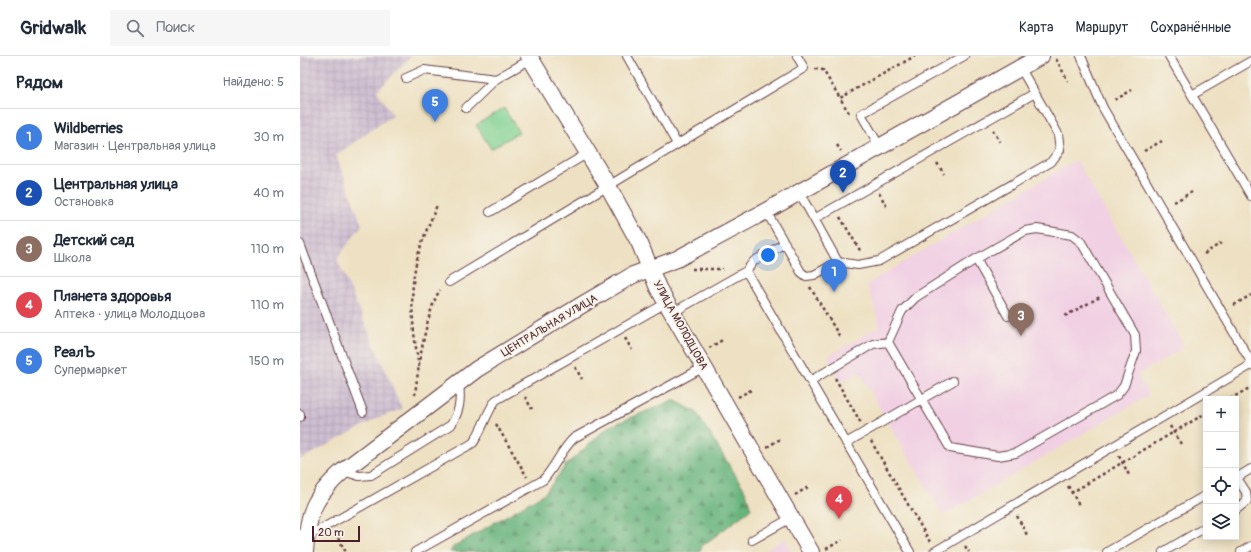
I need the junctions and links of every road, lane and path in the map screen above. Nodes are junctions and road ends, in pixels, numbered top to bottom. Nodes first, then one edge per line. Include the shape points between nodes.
1 (627, 56) edge
2 (797, 56) edge
3 (915, 56) edge
4 (964, 56) edge
5 (1081, 56) edge
6 (1169, 56) edge
7 (530, 58) edge
8 (1036, 60) edge
9 (1251, 61) edge
10 (804, 68) junction
11 (406, 78) dead end
12 (496, 79) junction
13 (1068, 81) dead end
14 (1132, 90) dead end
15 (1035, 93) junction
16 (1192, 95) junction
17 (840, 98) junction
18 (1115, 100) dead end
19 (466, 108) dead end
20 (852, 119) dead end
21 (995, 134) dead end
22 (1162, 141) dead end
23 (1000, 142) dead end
24 (678, 144) junction
25 (880, 147) junction
26 (1144, 151) dead end
27 (588, 153) junction
28 (939, 166) dead end
29 (944, 174) dead end
30 (608, 186) junction
31 (799, 192) junction
32 (1192, 192) dead end
33 (1251, 196) edge
34 (882, 198) dead end
35 (1174, 202) dead end
36 (437, 206) dead end
37 (887, 207) dead end
38 (835, 208) junction
39 (766, 211) junction
40 (490, 212) dead end
41 (814, 219) junction
42 (784, 243) junction
43 (1221, 243) dead end
44 (300, 244) edge
45 (1204, 254) dead end
46 (976, 259) junction
47 (838, 262) junction
48 (867, 263) junction
49 (651, 268) junction
50 (690, 269) dead end
51 (746, 271) junction
52 (806, 276) junction
53 (449, 282) joint
54 (1110, 291) junction
55 (1251, 295) edge
56 (1234, 305) dead end
57 (669, 308) junction
58 (1008, 316) dead end
59 (1066, 316) dead end
60 (840, 337) dead end
61 (724, 339) dead end
62 (888, 342) junction
63 (706, 349) dead end
64 (1251, 362) edge
65 (1251, 365) edge
66 (419, 367) junction
67 (704, 367) junction
68 (830, 369) junction
69 (810, 381) junction
70 (953, 381) dead end
71 (459, 383) junction
72 (1251, 387) edge
73 (753, 389) dead end
74 (1235, 396) edge
75 (735, 399) dead end
76 (922, 399) junction
77 (414, 401) dead end
78 (488, 411) junction
79 (363, 412) dead end
80 (1203, 415) edge
81 (866, 432) junction
82 (1174, 432) junction
83 (782, 438) dead end
84 (846, 444) junction
85 (1181, 444) dead end
86 (763, 449) dead end
87 (1123, 463) junction
88 (1251, 469) edge
89 (344, 471) junction
90 (1130, 475) dead end
91 (1239, 476) edge
92 (1239, 482) edge
93 (532, 486) junction
94 (810, 486) dead end
95 (1248, 494) edge
96 (791, 497) dead end
97 (1203, 497) edge
98 (1079, 505) dead end
99 (1239, 507) edge
100 (791, 518) junction
101 (1021, 523) dead end
102 (330, 524) junction
103 (1203, 530) edge
104 (1028, 535) dead end
105 (752, 540) dead end
106 (842, 540) dead end
107 (931, 543) dead end
108 (305, 545) edge
109 (1251, 546) edge
110 (346, 552) edge
111 (415, 552) edge
112 (817, 552) edge
113 (910, 552) edge
114 (934, 552) edge
115 (1107, 552) edge
116 (1163, 552) edge
117 (1241, 552) edge

1 - 24 lane
2 - 10 lane
3 - 17 path
4 - 25 lane via 861,114
5 - 64 lane via 1103,108
6 - 16 lane
7 - 12 lane
7 - 27 street, УЛИЦА МОЛОДЦОВА
8 - 13 path
8 - 15 lane
8 - 25 street, ЦЕНТРАЛЬНАЯ УЛИЦА
9 - 16 lane
10 - 17 path via 823,70
10 - 24 lane
11 - 12 lane via 424,70
12 - 19 lane
14 - 18 path
15 - 38 lane
15 - 48 lane via 1058,134 1060,150 1051,162 879,261
16 - 33 lane
17 - 20 path
21 - 23 path
22 - 26 path
24 - 30 lane
25 - 31 street, ЦЕНТРАЛЬНАЯ УЛИЦА
27 - 30 street, УЛИЦА МОЛОДЦОВА
27 - 40 lane
28 - 29 path
30 - 49 street, УЛИЦА МОЛОДЦОВА
30 - 53 lane
31 - 39 street, ЦЕНТРАЛЬНАЯ УЛИЦА
31 - 41 lane
32 - 35 path
34 - 37 path
36 - 66 path via 421,244 413,285 412,326
38 - 41 lane
38 - 48 path
39 - 42 lane
39 - 49 street, ЦЕНТРАЛЬНАЯ УЛИЦА via 677,259
41 - 47 lane
42 - 51 lane via 754,261
42 - 52 lane
43 - 45 path
44 - 79 lane
46 - 54 lane via 1025,231 1037,229 1072,235 1081,242
46 - 58 lane
46 - 62 lane via 916,297 902,311
47 - 48 lane via 858,265
47 - 52 lane via 814,275
49 - 57 street, УЛИЦА МОЛОДЦОВА
49 - 71 street, ЦЕНТРАЛЬНАЯ УЛИЦА via 633,275 585,303 477,369
50 - 51 path
51 - 57 lane
51 - 69 lane
52 - 60 path via 812,291
53 - 66 path via 439,291 433,304
54 - 59 path
54 - 76 lane via 1135,335 1136,351 1124,386 1117,395 1104,403 1016,453 998,456 950,448
55 - 56 path
57 - 67 street, УЛИЦА МОЛОДЦОВА
57 - 78 lane via 496,400
61 - 63 path
62 - 68 lane via 873,344
62 - 76 lane
65 - 114 lane
66 - 77 path
67 - 93 lane via 574,438 565,446 543,480
67 - 100 street, УЛИЦА МОЛОДЦОВА
68 - 69 lane
68 - 81 path
69 - 84 lane
70 - 76 lane
71 - 89 street, ЦЕНТРАЛЬНАЯ УЛИЦА
71 - 89 lane via 459,412 451,425 371,474 359,476
72 - 74 path
73 - 75 path
76 - 81 lane
78 - 93 path
78 - 102 lane via 482,431 473,443
80 - 82 path
81 - 84 lane
81 - 107 path
82 - 85 path
82 - 87 path
83 - 86 path
84 - 113 lane
87 - 90 path
87 - 98 path via 1072,493
88 - 91 lane
89 - 108 street, ЦЕНТРАЛЬНАЯ УЛИЦА via 325,487 313,507
92 - 95 lane
93 - 111 lane
94 - 96 path
95 - 99 lane via 1247,500
97 - 115 lane
100 - 105 lane
100 - 112 street, УЛИЦА МОЛОДЦОВА
101 - 104 path
102 - 108 lane
102 - 110 path
103 - 116 lane
106 - 112 path
109 - 117 lane

